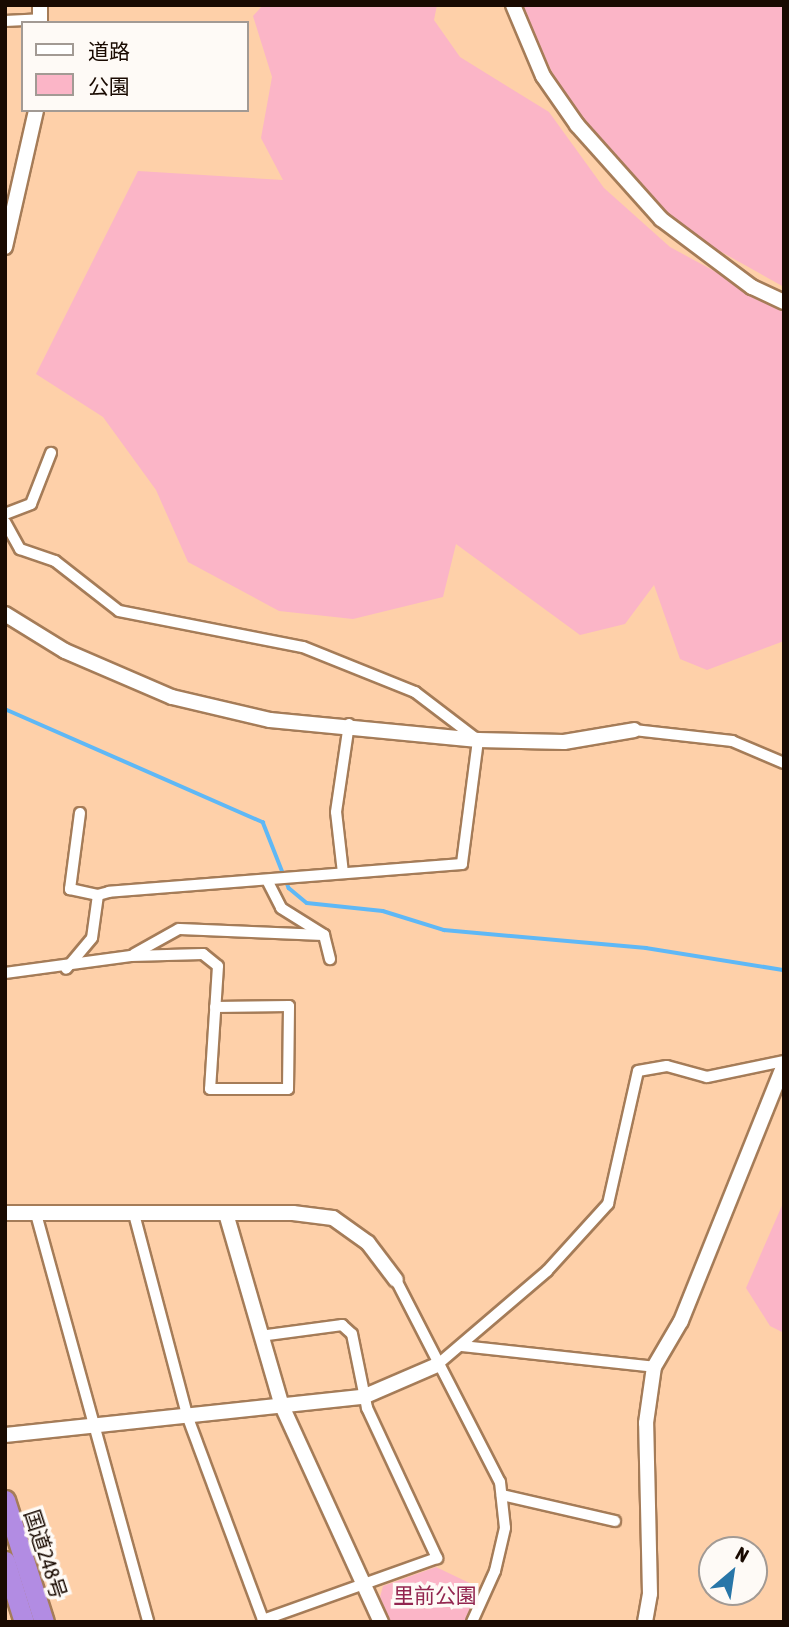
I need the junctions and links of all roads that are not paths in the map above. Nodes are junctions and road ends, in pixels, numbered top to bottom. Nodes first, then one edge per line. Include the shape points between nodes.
1 (513, 5) edge
2 (40, 16) edge
3 (5, 21) edge
4 (36, 112) edge
5 (5, 247) edge
6 (784, 302) edge
7 (51, 453) dead end
8 (5, 514) edge
9 (5, 522) edge
10 (5, 614) edge
11 (349, 724) junction
12 (634, 730) joint
13 (478, 740) junction
14 (784, 763) edge
15 (80, 813) dead end
16 (344, 873) junction
17 (268, 882) junction
18 (99, 895) junction
19 (324, 935) junction
20 (131, 956) junction
21 (330, 959) dead end
22 (66, 968) junction
23 (5, 973) edge
24 (215, 1007) junction
25 (784, 1063) edge
26 (5, 1213) edge
27 (36, 1214) junction
28 (134, 1214) junction
29 (227, 1217) junction
30 (396, 1280) joint
31 (260, 1336) junction
32 (462, 1346) junction
33 (437, 1365) junction
34 (654, 1367) junction
35 (363, 1396) junction
36 (282, 1406) junction
37 (188, 1418) junction
38 (97, 1427) junction
39 (5, 1436) edge
40 (502, 1495) junction
41 (5, 1500) edge
42 (615, 1521) dead end
43 (5, 1561) edge
44 (364, 1585) junction
45 (264, 1621) edge
46 (24, 1622) edge
47 (44, 1622) edge
48 (148, 1622) edge
49 (381, 1622) edge
50 (472, 1622) edge
51 (645, 1622) edge

1 - 6 street via 543,76 577,125 661,219 752,287
2 - 3 street
4 - 5 street
7 - 8 street via 31,504
9 - 13 street via 20,549 55,561 119,611 303,647 415,692
10 - 11 street via 65,651 172,696 270,720
11 - 13 street
11 - 16 street via 336,813
12 - 13 street via 564,742
12 - 14 street via 732,741
13 - 16 street via 462,864
15 - 18 street via 71,889
16 - 17 street
17 - 18 street
17 - 19 street via 281,908
18 - 22 street via 92,938
19 - 20 street via 179,929
19 - 21 street
20 - 22 street
20 - 24 street via 204,954 218,966
22 - 23 street
24 - 24 street via 210,1089 288,1089 289,1006
25 - 32 street via 707,1077 667,1066 638,1071 608,1204 547,1271
25 - 34 street via 681,1321
26 - 27 street
27 - 28 street
27 - 38 street
28 - 29 street
28 - 37 street
29 - 30 street via 293,1213 333,1219 368,1243
29 - 31 street
30 - 33 street
31 - 35 street via 342,1325 352,1334
31 - 36 street
32 - 33 street
32 - 34 street
33 - 35 street
33 - 40 street
34 - 51 street via 646,1423 650,1594
35 - 36 street
35 - 44 street via 436,1558
36 - 37 street
36 - 44 street
37 - 38 street
37 - 45 street
38 - 39 street
38 - 48 street
40 - 42 street
40 - 50 street via 505,1528 495,1571
41 - 47 highway, 国道248号
43 - 46 highway, 国道248号
44 - 45 street
44 - 49 street

